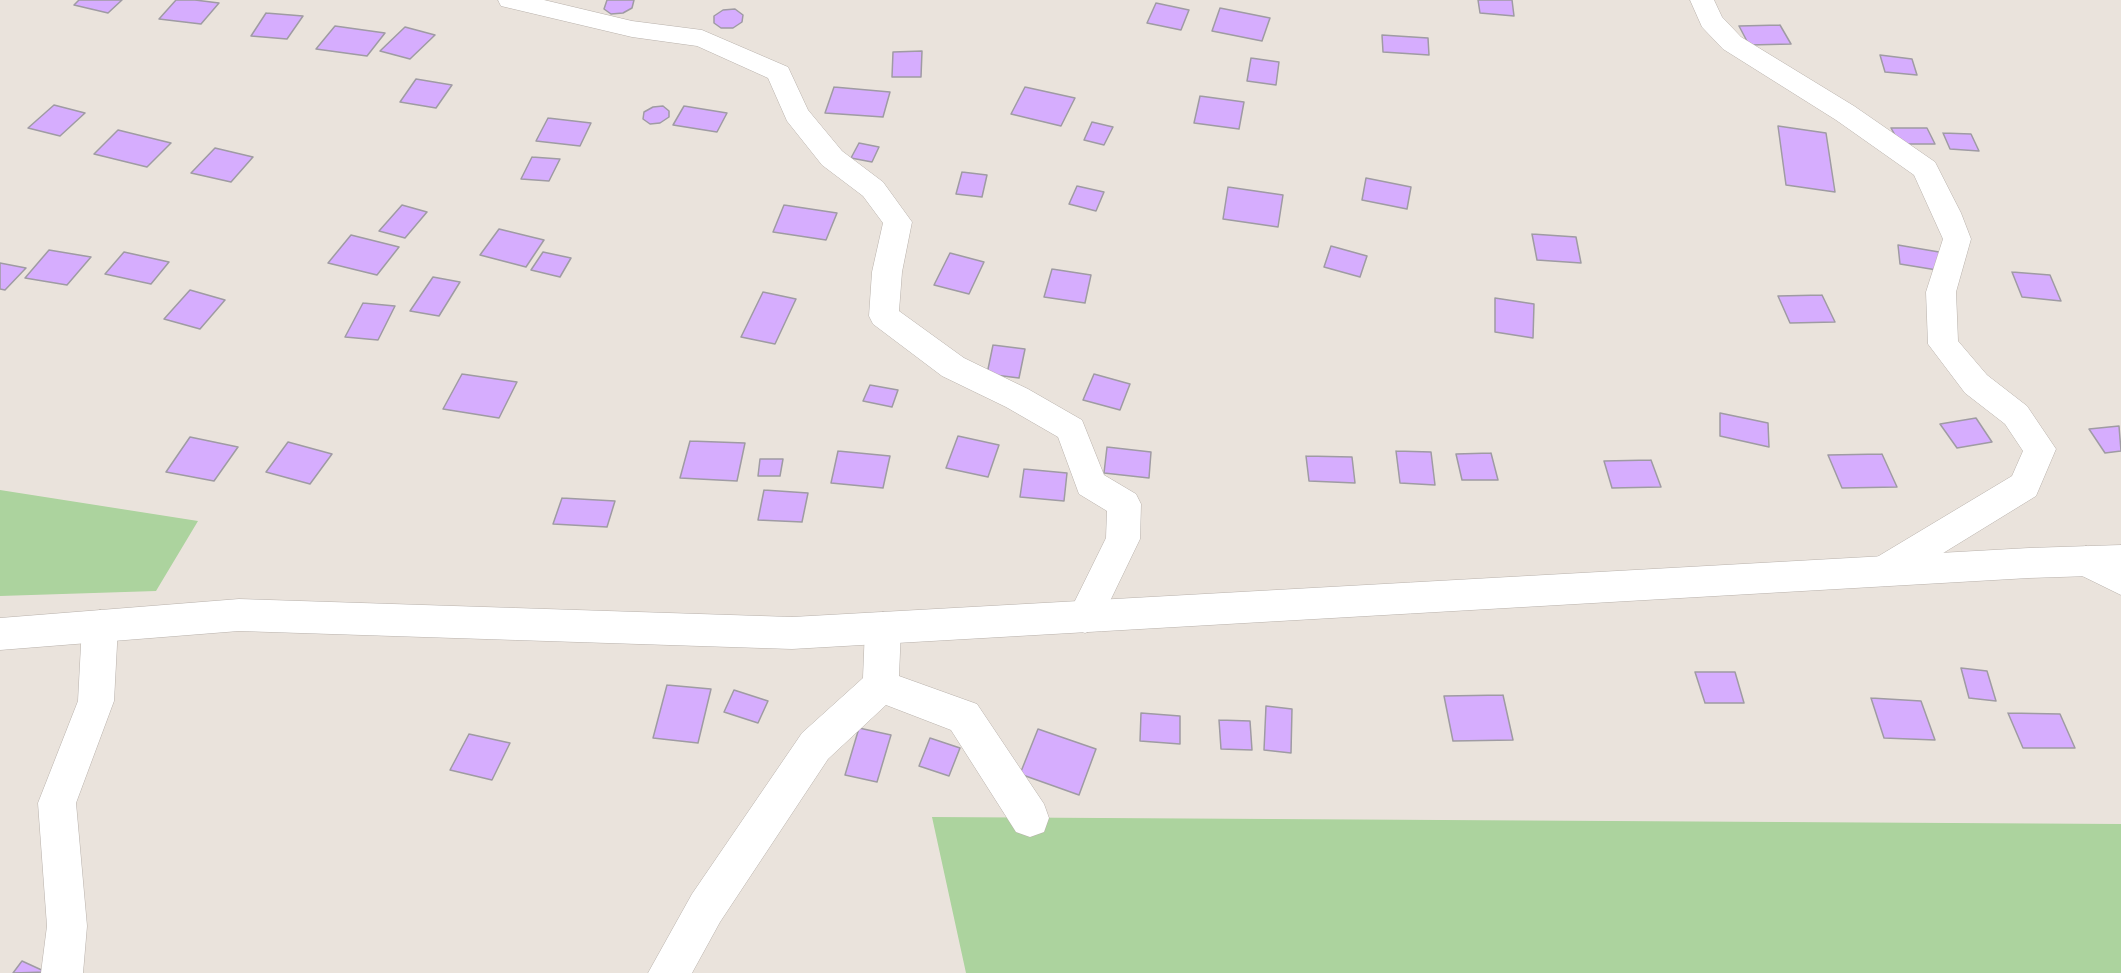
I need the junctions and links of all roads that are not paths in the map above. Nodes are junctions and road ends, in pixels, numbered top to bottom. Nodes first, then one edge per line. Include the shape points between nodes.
1 (510, 0) edge
2 (1702, 0) edge
3 (561, 6) edge
4 (2121, 560) edge
5 (2086, 561) junction
6 (1884, 571) junction
7 (2121, 579) edge
8 (1085, 617) junction
9 (100, 626) junction
10 (883, 628) junction
11 (0, 634) edge
12 (881, 686) junction
13 (1030, 818) dead end
14 (62, 973) edge
15 (669, 973) edge

1 - 3 street
2 - 6 street via 1711,21 1732,43 1845,113 1924,169 1957,238 1941,291 1943,344 1976,384 2016,415 2040,449 2025,486
3 - 8 street via 632,29 702,38 780,73 796,114 832,158 873,189 898,222 887,272 884,316 952,367 1071,429 1090,484 1124,504 1123,539
4 - 5 street
5 - 6 street
5 - 7 street
6 - 8 street
8 - 10 street
9 - 10 street via 239,615 792,633
9 - 11 street
9 - 14 street via 96,701 57,803 67,926
10 - 12 street
12 - 13 street via 964,717
12 - 15 street via 815,746 706,908

